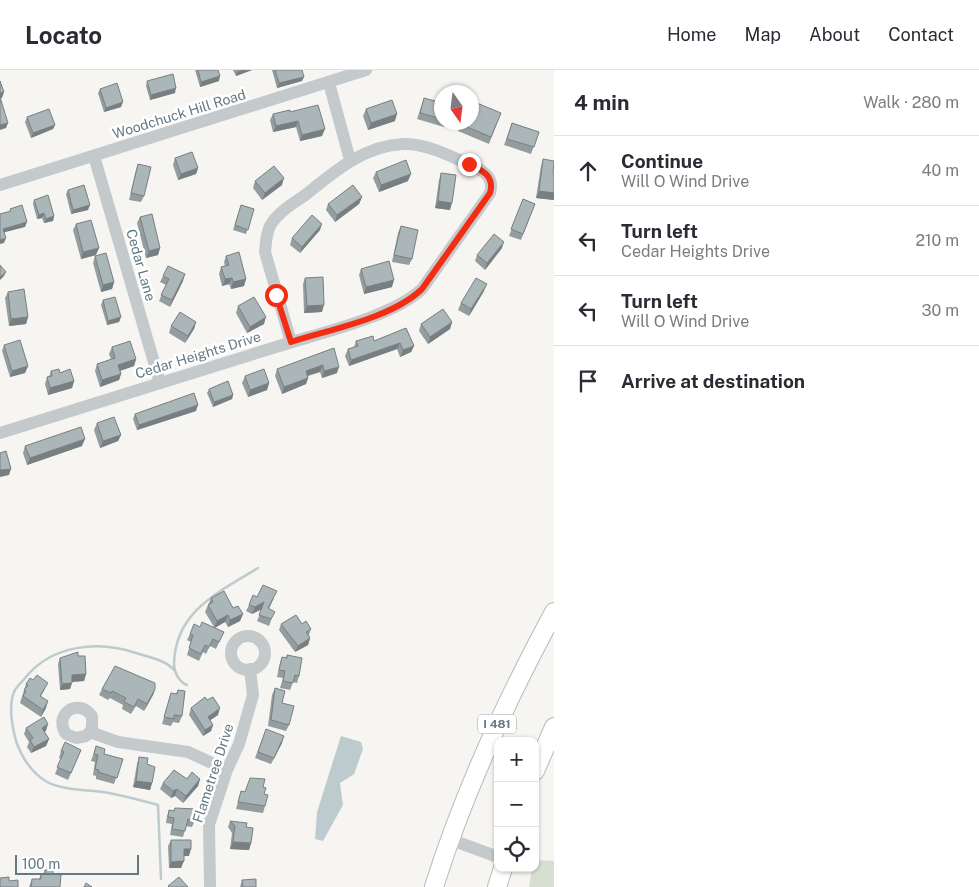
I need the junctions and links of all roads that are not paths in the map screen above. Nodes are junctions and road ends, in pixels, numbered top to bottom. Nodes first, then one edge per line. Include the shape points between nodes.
1 (366, 70) edge
2 (329, 83) junction
3 (94, 156) junction
4 (350, 160) junction
5 (0, 185) edge
6 (291, 342) junction
7 (160, 383) junction
8 (0, 431) edge
9 (554, 612) edge
10 (250, 669) dead end
11 (554, 727) edge
12 (90, 732) dead end
13 (539, 762) edge
14 (227, 770) junction
15 (449, 840) junction
16 (494, 855) edge
17 (502, 872) edge
18 (210, 887) edge
19 (434, 887) edge
20 (498, 887) edge

1 - 2 street, Woodchuck Hill Road
2 - 3 street, Woodchuck Hill Road
2 - 4 street
3 - 5 street, Woodchuck Hill Road
3 - 7 street, Cedar Lane
4 - 6 street via 283,211 270,226 266,238 267,263
4 - 6 street, Cedar Heights Drive via 381,147 416,144 483,171 492,184 490,193 422,289 410,300 394,309
6 - 7 street, Cedar Heights Drive
7 - 8 street, Cedar Heights Drive
9 - 15 highway, I 481 via 498,720
10 - 14 street, Flametree Drive via 253,696 239,744
11 - 13 highway
12 - 14 street via 118,742 188,752
14 - 18 street, Flametree Drive via 209,825
15 - 16 street
15 - 19 highway, I 481
17 - 20 highway

